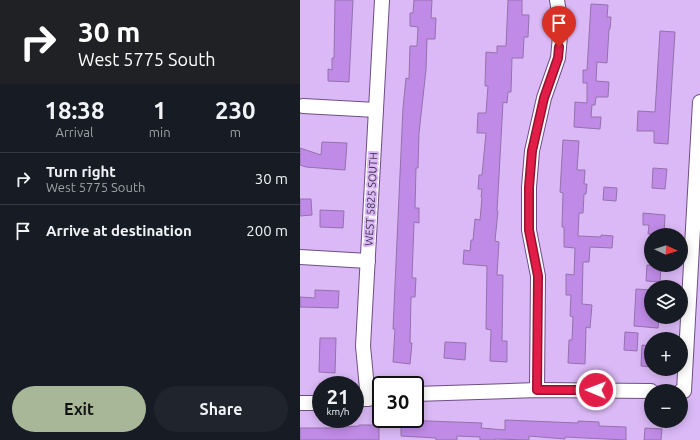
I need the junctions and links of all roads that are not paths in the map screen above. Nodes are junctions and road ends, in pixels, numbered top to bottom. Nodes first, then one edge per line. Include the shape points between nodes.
1 (382, 0) edge
2 (557, 0) edge
3 (700, 102) edge
4 (303, 106) dead end
5 (376, 110) junction
6 (697, 196) edge
7 (300, 257) edge
8 (368, 261) junction
9 (683, 384) edge
10 (537, 390) junction
11 (644, 391) edge
12 (424, 394) edge
13 (368, 399) edge
14 (300, 403) edge
15 (312, 403) edge

1 - 5 street, WEST 5825 SOUTH
2 - 10 street via 561,25 558,58 544,98 532,151 529,187 529,230 538,276
3 - 6 street
4 - 5 street
5 - 8 street, WEST 5825 SOUTH
6 - 9 street
7 - 8 street
8 - 13 street, WEST 5825 SOUTH via 363,346
10 - 11 street
10 - 12 street
14 - 15 street

